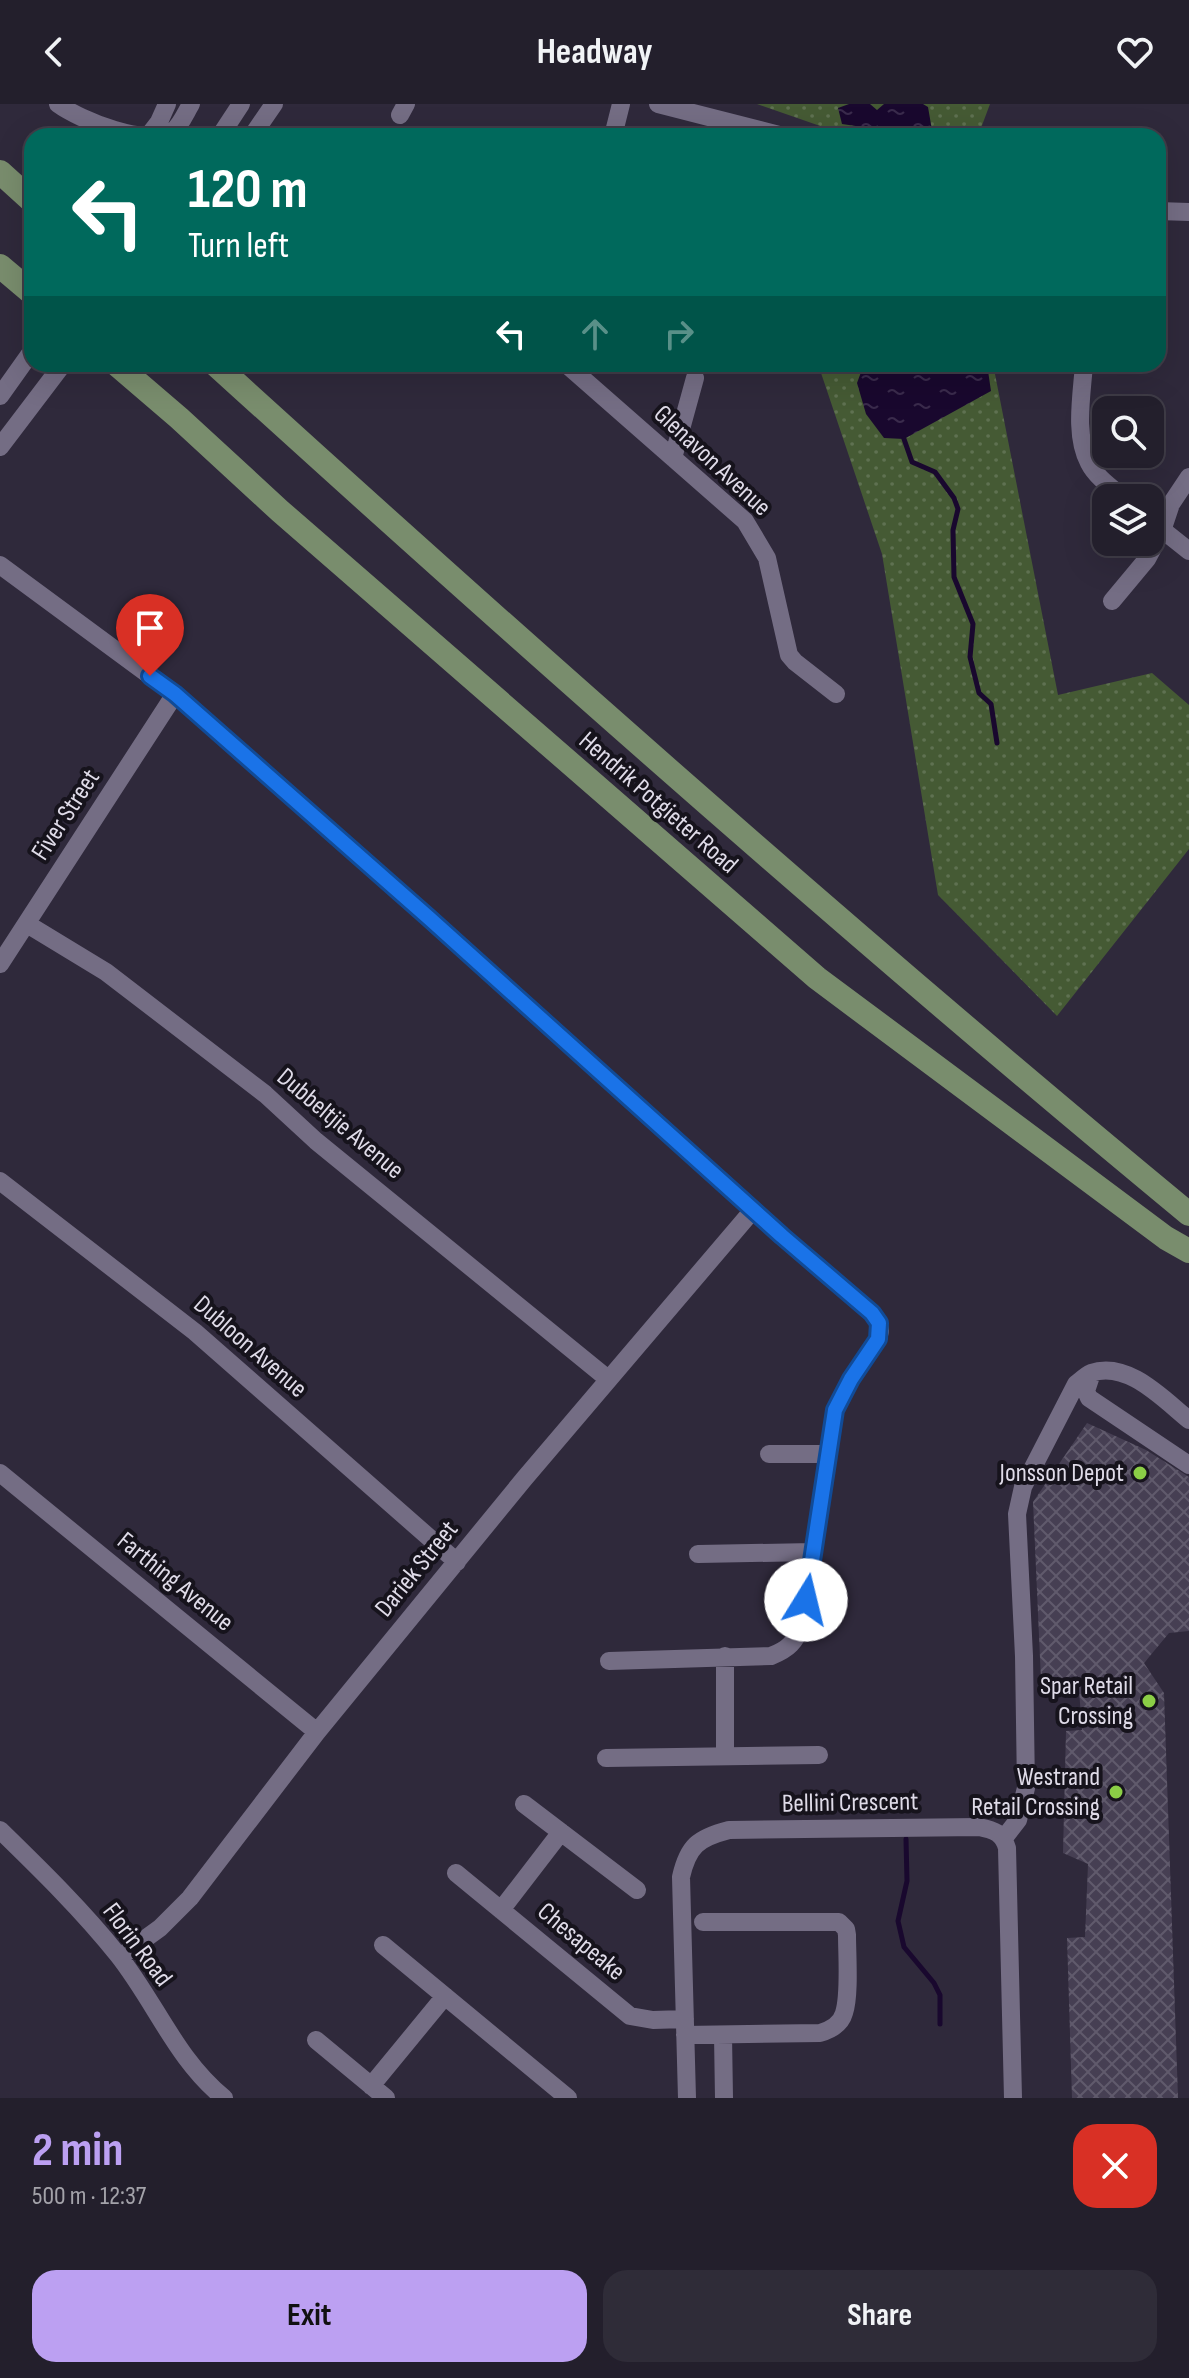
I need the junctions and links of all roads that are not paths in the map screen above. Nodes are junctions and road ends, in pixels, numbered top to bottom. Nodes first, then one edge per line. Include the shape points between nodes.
1 (58, 104) edge
2 (167, 104) edge
3 (191, 104) edge
4 (241, 104) edge
5 (274, 104) edge
6 (621, 104) edge
7 (658, 104) edge
8 (110, 128) edge
9 (153, 128) edge
10 (176, 128) edge
11 (225, 128) edge
12 (258, 128) edge
13 (615, 128) edge
14 (752, 128) edge
15 (0, 172) edge
16 (24, 194) edge
17 (1166, 211) edge
18 (1189, 212) edge
19 (0, 266) edge
20 (24, 286) edge
21 (24, 362) edge
22 (57, 372) edge
23 (125, 372) edge
24 (224, 372) edge
25 (575, 372) edge
26 (1084, 372) edge
27 (695, 378) dead end
28 (0, 396) edge
29 (0, 447) edge
30 (673, 458) junction
31 (1189, 477) edge
32 (1109, 484) edge
33 (1164, 514) edge
34 (1164, 532) edge
35 (1189, 551) edge
36 (1148, 556) edge
37 (0, 565) edge
38 (1112, 601) dead end
39 (175, 694) junction
40 (836, 694) dead end
41 (27, 924) junction
42 (0, 964) edge
43 (0, 1181) edge
44 (753, 1210) junction
45 (1189, 1214) edge
46 (1189, 1251) edge
47 (1092, 1373) junction
48 (608, 1379) junction
49 (1189, 1420) edge
50 (769, 1454) dead end
51 (828, 1454) junction
52 (1189, 1465) edge
53 (0, 1473) edge
54 (813, 1552) junction
55 (698, 1554) dead end
56 (457, 1562) junction
57 (725, 1656) junction
58 (609, 1661) dead end
59 (317, 1732) junction
60 (725, 1755) junction
61 (819, 1755) dead end
62 (606, 1758) dead end
63 (524, 1804) dead end
64 (0, 1830) edge
65 (561, 1832) junction
66 (1004, 1838) junction
67 (456, 1873) dead end
68 (637, 1890) dead end
69 (501, 1910) junction
70 (703, 1922) dead end
71 (383, 1945) dead end
72 (120, 1957) junction
73 (445, 1996) junction
74 (685, 2027) junction
75 (723, 2035) junction
76 (316, 2040) dead end
77 (371, 2086) junction
78 (224, 2098) edge
79 (386, 2098) edge
80 (568, 2098) edge
81 (687, 2098) edge
82 (724, 2098) edge
83 (1013, 2098) edge

1 - 8 street
2 - 9 street
3 - 10 street
4 - 11 street
5 - 12 street
6 - 13 street
7 - 14 street
15 - 16 main road
17 - 18 street
19 - 20 main road
21 - 28 street
22 - 29 street
23 - 46 main road, Hendrik Potgieter Road via 817,978
24 - 45 main road, Hendrik Potgieter Road via 781,870
25 - 30 street, Glenavon Avenue
26 - 32 street via 1083,446 1094,470
27 - 30 street
30 - 40 street, Glenavon Avenue via 745,521 760,542 789,655
31 - 33 street
34 - 35 street
36 - 38 street
37 - 39 street
39 - 41 street, Fiver Street
39 - 44 street
41 - 42 street, Fiver Street
41 - 48 street, Dubbeltjie Avenue via 106,972 254,1086
43 - 56 street, Dubloon Avenue via 195,1332
44 - 48 street, Dariek Street
44 - 51 street via 879,1323 878,1339 835,1410
47 - 49 street via 1112,1371 1136,1379
47 - 52 street via 1089,1398
47 - 66 street via 1076,1384 1023,1487 1017,1514 1026,1788 1018,1820
48 - 56 street, Dariek Street
50 - 51 street
51 - 54 street
53 - 59 street, Farthing Avenue
54 - 55 street
54 - 57 street via 795,1642 771,1656
56 - 59 street, Dariek Street
57 - 58 street
57 - 60 street
59 - 72 street, Dariek Street via 190,1898
60 - 61 street
60 - 62 street
63 - 65 street
64 - 72 street, Florin Road
65 - 68 street
65 - 69 street
66 - 74 street, Bellini Crescent via 979,1827 729,1830 706,1836 686,1854 681,1877
66 - 83 street
67 - 69 street, Chesapeake
69 - 74 street, Chesapeake via 630,2016
70 - 75 street, Chesapeake via 833,1920 847,1935 845,2009 834,2027 820,2033
71 - 73 street
72 - 78 street, Florin Road via 188,2064
73 - 77 street
73 - 80 street
74 - 75 street, Chesapeake
74 - 81 street, Bellini Crescent
75 - 82 street
76 - 77 street
77 - 79 street

